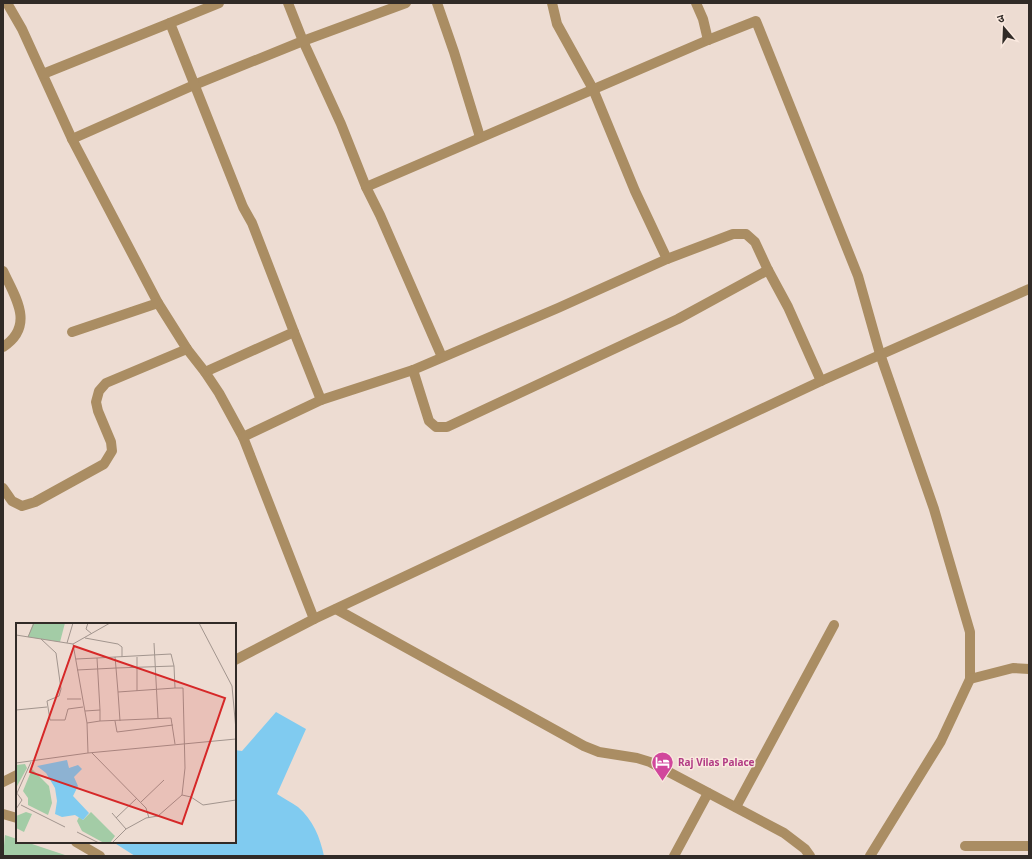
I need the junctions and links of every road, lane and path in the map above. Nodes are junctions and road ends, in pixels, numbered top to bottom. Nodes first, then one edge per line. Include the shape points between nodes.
1 (7, 3) edge
2 (219, 3) edge
3 (288, 3) edge
4 (406, 3) edge
5 (437, 3) edge
6 (552, 3) edge
7 (696, 3) edge
8 (170, 24) junction
9 (708, 40) junction
10 (303, 41) junction
11 (43, 74) junction
12 (194, 85) junction
13 (593, 90) junction
14 (480, 137) junction
15 (72, 139) junction
16 (366, 186) junction
17 (667, 259) junction
18 (768, 270) junction
19 (3, 271) edge
20 (1029, 289) edge
21 (158, 303) junction
22 (72, 332) dead end
23 (294, 332) junction
24 (3, 347) edge
25 (187, 348) junction
26 (880, 354) junction
27 (442, 357) junction
28 (413, 370) junction
29 (205, 372) junction
30 (821, 381) junction
31 (321, 400) junction
32 (244, 437) junction
33 (3, 488) edge
34 (336, 609) junction
35 (314, 619) junction
36 (834, 625) dead end
37 (236, 659) edge
38 (1029, 669) edge
39 (970, 679) junction
40 (16, 775) edge
41 (3, 782) edge
42 (708, 793) junction
43 (736, 807) junction
44 (3, 814) edge
45 (16, 818) edge
46 (78, 843) edge
47 (965, 846) dead end
48 (1029, 846) edge
49 (100, 856) edge
50 (674, 856) edge
51 (810, 856) edge
52 (870, 856) edge

1 - 11 street
2 - 8 street
3 - 10 street
4 - 10 street
5 - 14 street
6 - 13 street via 558,24
7 - 9 street
8 - 11 street
8 - 12 street
9 - 13 street
9 - 26 street via 756,21 858,276
10 - 12 street
10 - 16 street
11 - 15 street
12 - 15 street
12 - 23 street
13 - 14 street
13 - 17 street via 635,191
14 - 16 street
15 - 21 street
16 - 27 street
17 - 18 street via 733,234 746,234 755,242
17 - 27 street
18 - 28 street via 678,319 447,427 436,427 429,421
18 - 30 street via 788,307
19 - 24 street via 20,307 21,320 18,334
20 - 26 street
21 - 22 street
21 - 25 street
23 - 29 street
23 - 31 street
25 - 29 street
25 - 33 street via 106,383 99,391 96,402 112,451 104,464 35,502 22,506 12,501
26 - 30 street
26 - 39 street via 934,509 970,632
27 - 28 street
28 - 31 street
29 - 32 street
30 - 34 street
31 - 32 street
32 - 35 street
34 - 35 street
34 - 42 street via 584,746 599,752 650,762
35 - 37 street
36 - 43 street
38 - 39 street via 1012,668
39 - 52 street via 941,741
40 - 41 street
42 - 43 street
42 - 50 street
43 - 51 street via 784,834 805,849
44 - 45 street
46 - 49 street
47 - 48 street

